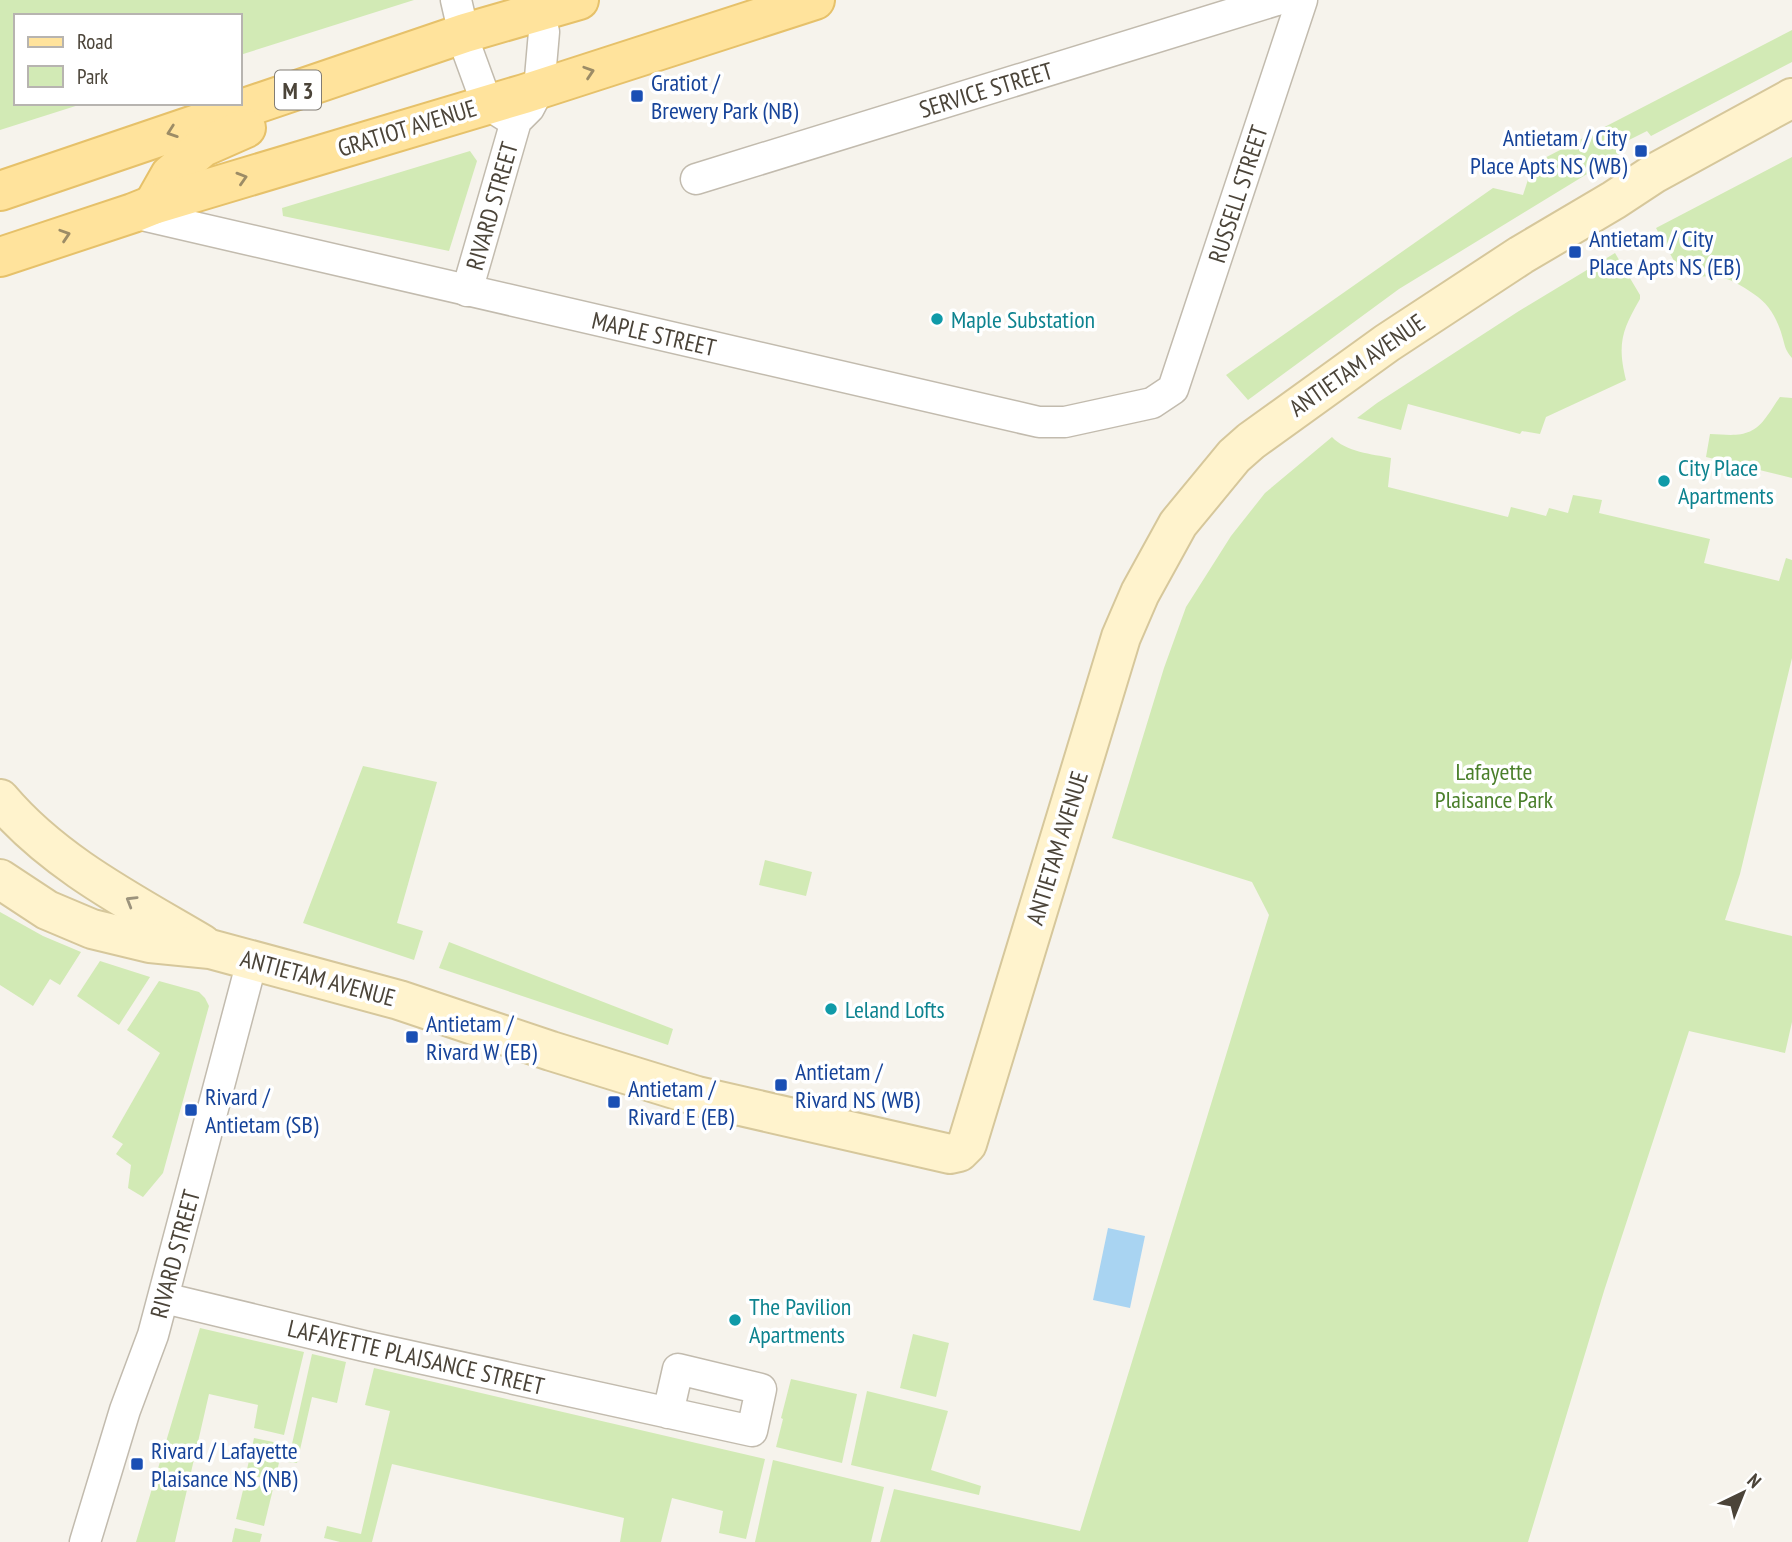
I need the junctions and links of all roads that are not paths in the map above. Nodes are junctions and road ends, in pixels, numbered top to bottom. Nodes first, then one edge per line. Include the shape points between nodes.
1 (579, 0) edge
2 (813, 0) edge
3 (1277, 0) edge
4 (1302, 0) edge
5 (540, 15) edge
6 (463, 29) edge
7 (540, 89) junction
8 (1792, 98) edge
9 (501, 113) junction
10 (696, 179) dead end
11 (0, 191) edge
12 (143, 209) junction
13 (0, 257) edge
14 (467, 291) junction
15 (1173, 389) joint
16 (0, 799) edge
17 (0, 879) edge
18 (210, 949) junction
19 (252, 961) junction
20 (164, 1298) junction
21 (668, 1413) dead end
22 (85, 1542) edge

1 - 5 main road, M 3
7 -> 2 main road, GRATIOT AVENUE
3 - 10 street, SERVICE STREET
4 - 15 street, RUSSELL STREET
5 - 6 main road, M 3
5 - 7 street
6 - 9 street, RIVARD STREET
6 -> 11 main road, M 3
6 - 12 main road via 204,147 170,175
7 - 9 main road, GRATIOT AVENUE
8 - 19 street, ANTIETAM AVENUE via 1655,173 1387,343 1251,441 1178,524 1121,637 967,1144 959,1152 950,1154 697,1096 399,1000
12 -> 9 main road, GRATIOT AVENUE
9 - 14 street, RIVARD STREET
13 -> 12 main road, GRATIOT AVENUE
12 - 14 street, MAPLE STREET
14 - 15 street, MAPLE STREET via 1039,422 1065,422 1152,403
18 -> 16 street, ANTIETAM AVENUE via 87,875 48,846
17 - 18 street, ANTIETAM AVENUE via 47,910 92,929 149,943
18 - 19 street, ANTIETAM AVENUE
19 - 20 street, RIVARD STREET
20 - 21 street, LAFAYETTE PLAISANCE STREET
20 - 22 street, RIVARD STREET

